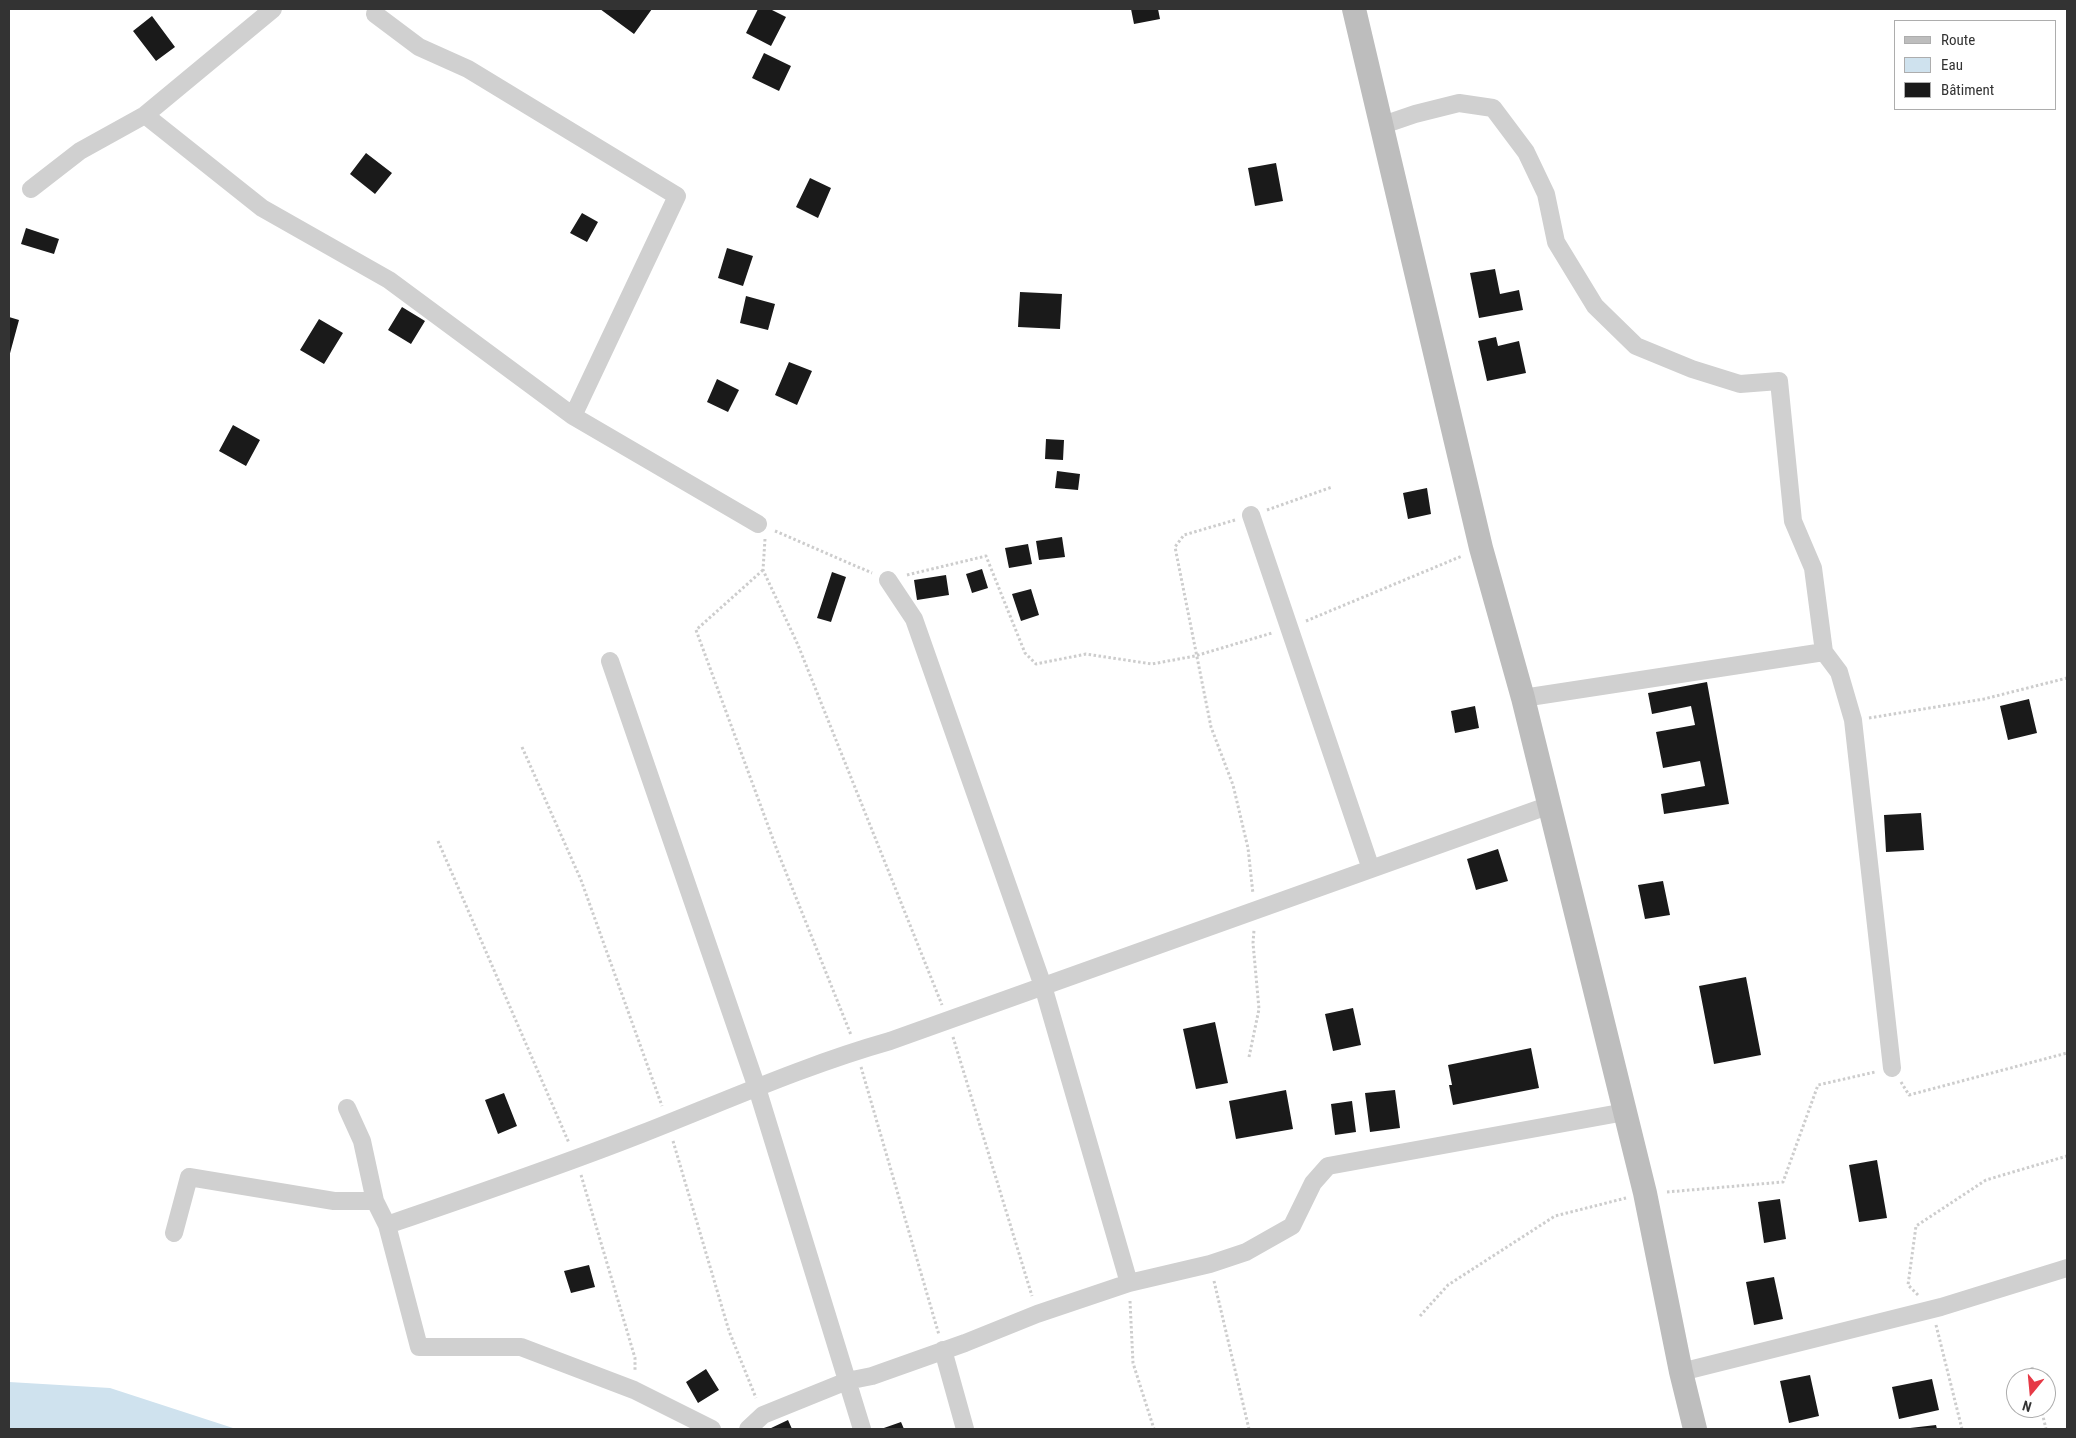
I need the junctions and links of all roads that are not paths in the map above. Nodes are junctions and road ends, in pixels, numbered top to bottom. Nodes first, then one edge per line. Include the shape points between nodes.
1 (272, 9) edge
2 (1354, 9) edge
3 (375, 14) dead end
4 (145, 115) junction
5 (1380, 126) junction
6 (31, 190) dead end
7 (573, 416) junction
8 (1251, 515) road end
9 (762, 525) road end
10 (888, 580) road end
11 (1824, 652) junction
12 (610, 661) dead end
13 (1523, 698) junction
14 (1550, 805) junction
15 (1372, 869) junction
16 (1044, 986) junction
17 (1892, 1068) road end
18 (757, 1088) junction
19 (347, 1108) dead end
20 (1625, 1112) junction
21 (375, 1201) junction
22 (387, 1225) junction
23 (174, 1233) dead end
24 (2067, 1268) edge
25 (1129, 1284) junction
26 (943, 1350) junction
27 (1681, 1372) junction
28 (847, 1382) junction
29 (712, 1429) edge
30 (748, 1429) edge
31 (862, 1429) edge
32 (965, 1429) edge
33 (1695, 1429) edge

1 - 4 street
2 - 5 main road
3 - 7 street via 419,46 468,69 677,196
4 - 6 street via 80,151
4 - 7 street via 262,208 389,280
5 - 11 street via 1459,103 1494,108 1526,152 1546,194 1556,242 1595,306 1636,346 1740,384 1779,381 1793,520 1813,568
5 - 13 main road via 1481,548
7 - 9 street
8 - 15 street
10 - 16 street via 914,619
11 - 13 street
11 - 17 street via 1839,672 1853,720
12 - 18 street
13 - 14 main road
14 - 15 street
14 - 20 main road
15 - 16 street
16 - 18 street
16 - 25 street
18 - 22 street via 576,1160
18 - 28 street
19 - 21 street via 362,1141
20 - 25 street via 1328,1166 1313,1183 1292,1226 1246,1252
20 - 27 main road
21 - 22 street
21 - 23 street via 334,1201 189,1177
22 - 29 street via 419,1346 521,1347 634,1390
24 - 27 street via 1932,1309
25 - 26 street
26 - 28 street
26 - 32 street
27 - 33 main road
28 - 30 street via 763,1415
28 - 31 street

